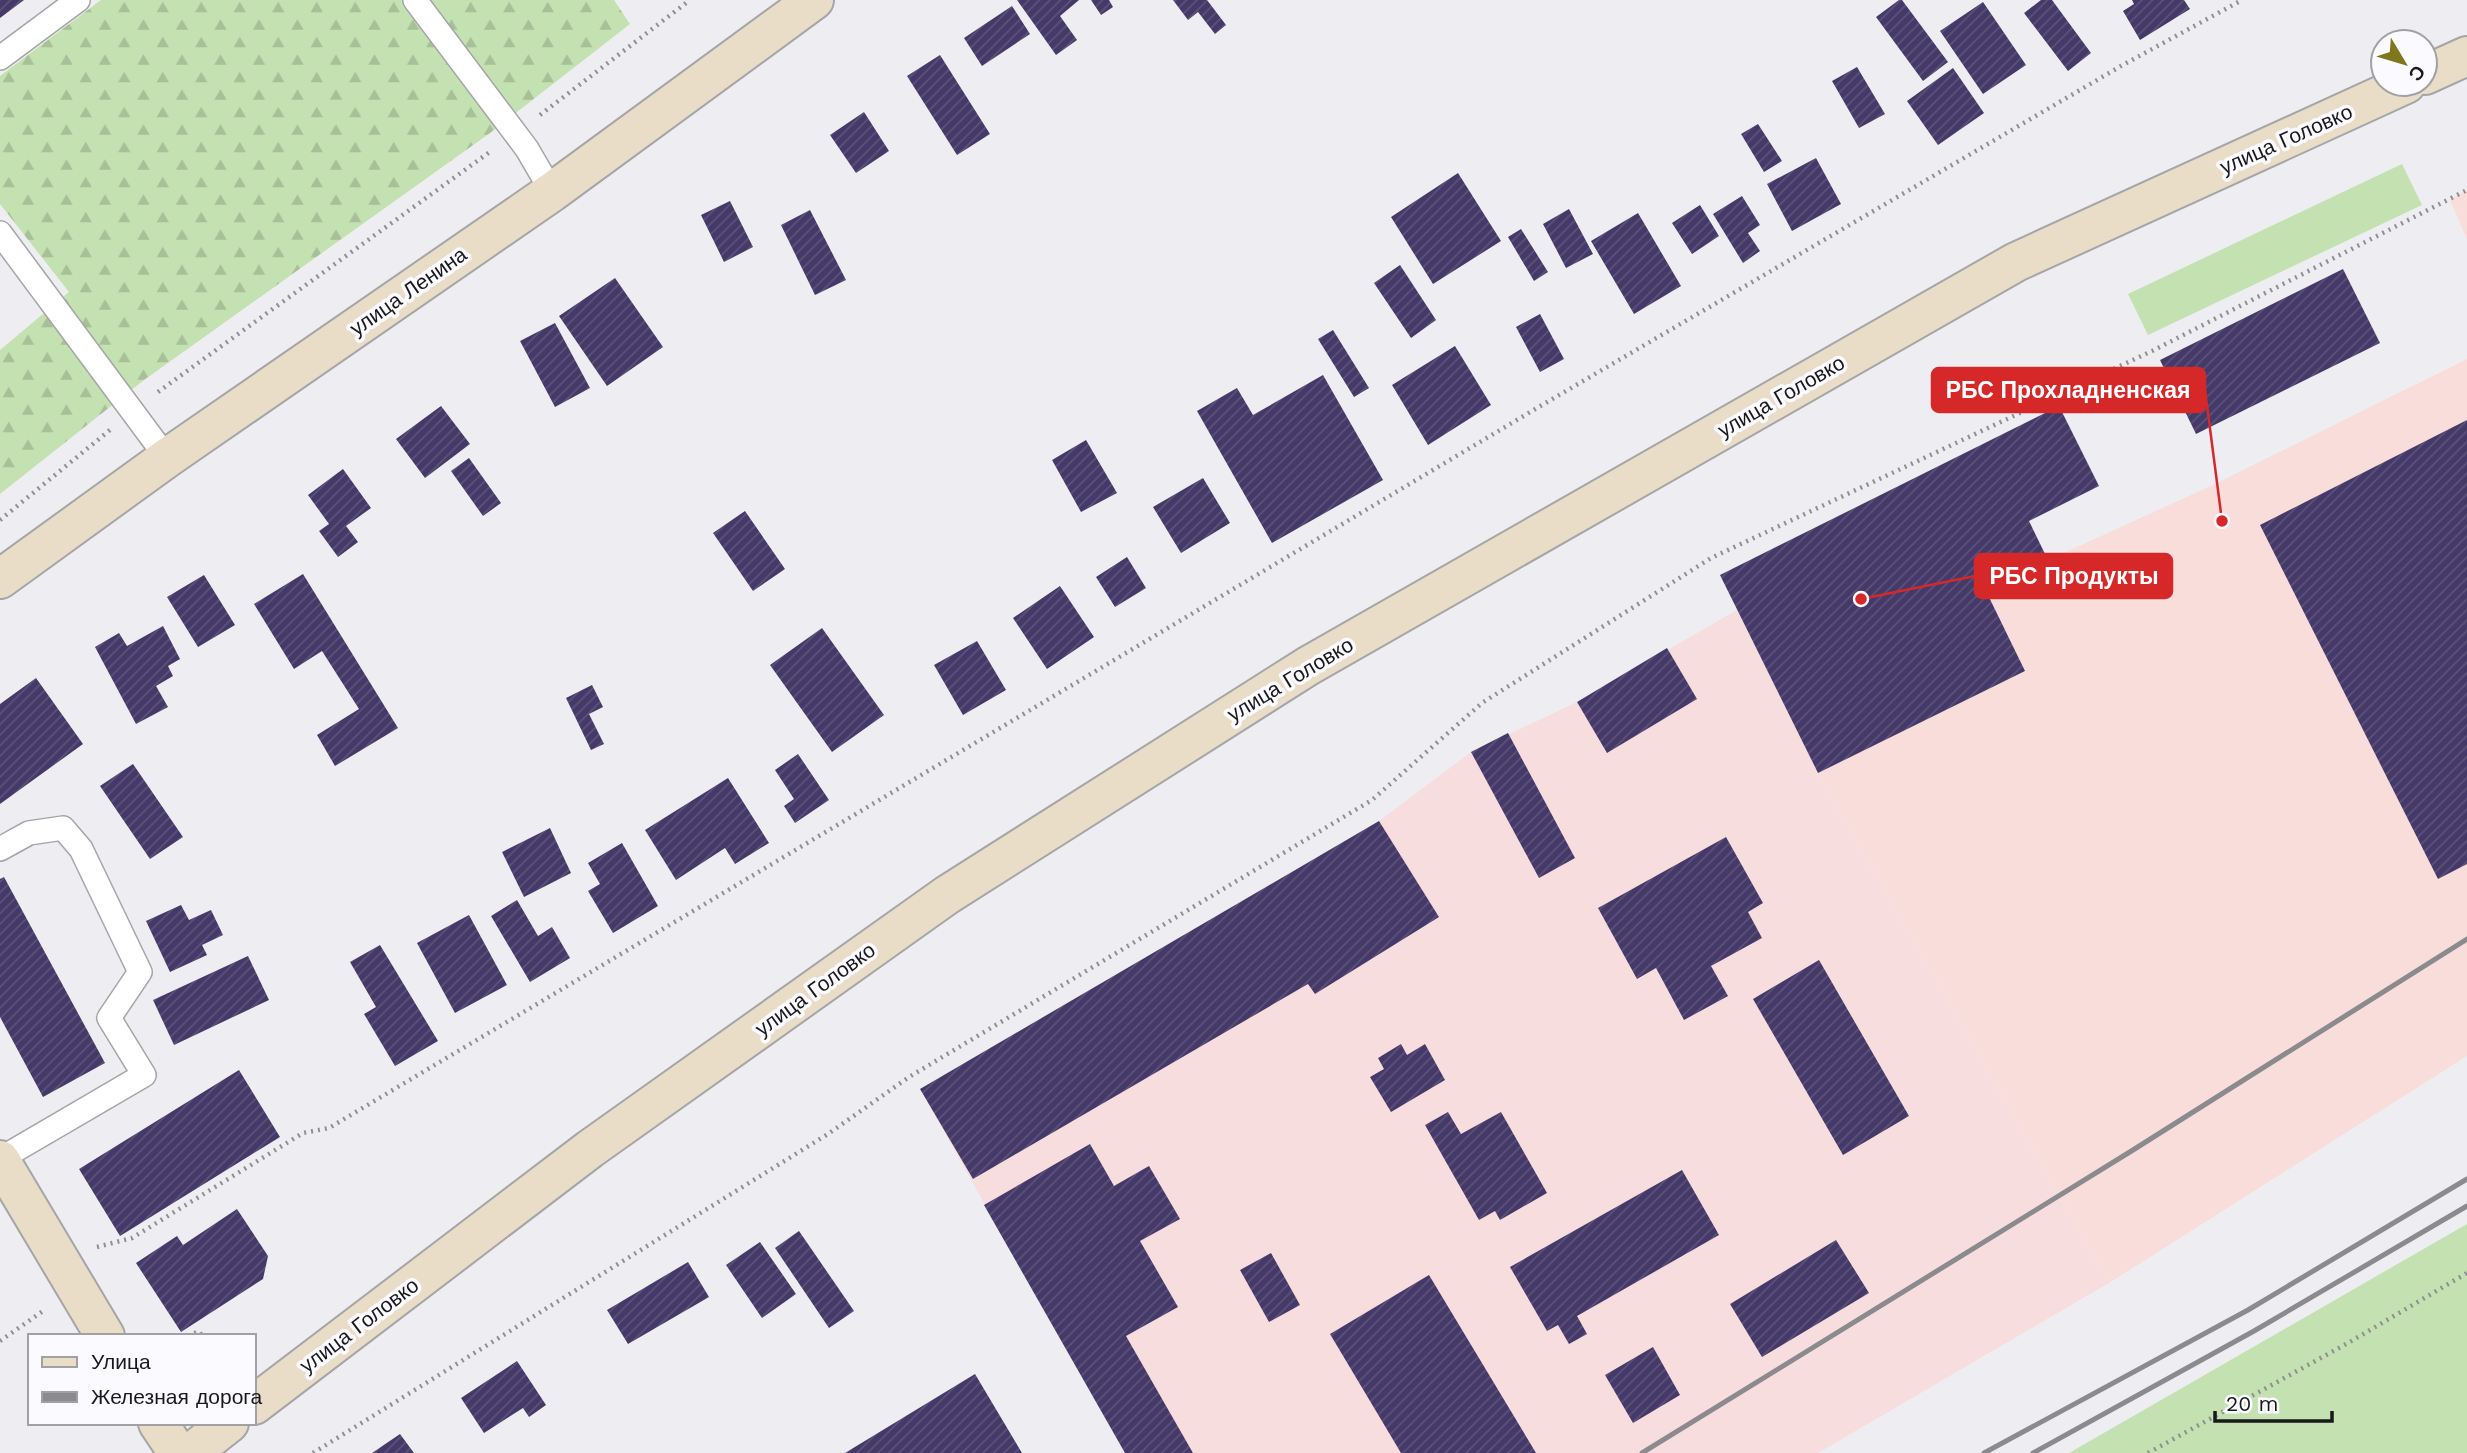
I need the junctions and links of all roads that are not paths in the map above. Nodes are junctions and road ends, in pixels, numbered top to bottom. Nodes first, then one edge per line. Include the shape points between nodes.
1 (79, 0) edge
2 (415, 0) edge
3 (814, 0) edge
4 (2467, 56) edge
5 (0, 58) edge
6 (2439, 69) edge
7 (2375, 98) edge
8 (552, 192) junction
9 (0, 233) edge
10 (167, 458) junction
11 (0, 579) edge
12 (0, 849) edge
13 (0, 1159) edge
14 (104, 1334) edge
15 (256, 1403) edge
16 (159, 1425) edge
17 (226, 1425) edge
18 (178, 1453) edge
19 (191, 1453) edge

1 - 5 lane
2 - 8 lane via 516,134
3 - 8 main road, улица Ленина
4 - 6 main road
7 - 15 main road, улица Головко via 2015,262 1308,666 947,895 590,1149
8 - 10 main road, улица Ленина
9 - 10 lane
10 - 11 main road, улица Ленина
12 - 13 lane via 29,833 63,828 82,849 140,972 109,1018 144,1075
13 - 14 main road
16 - 18 main road
17 - 19 main road

